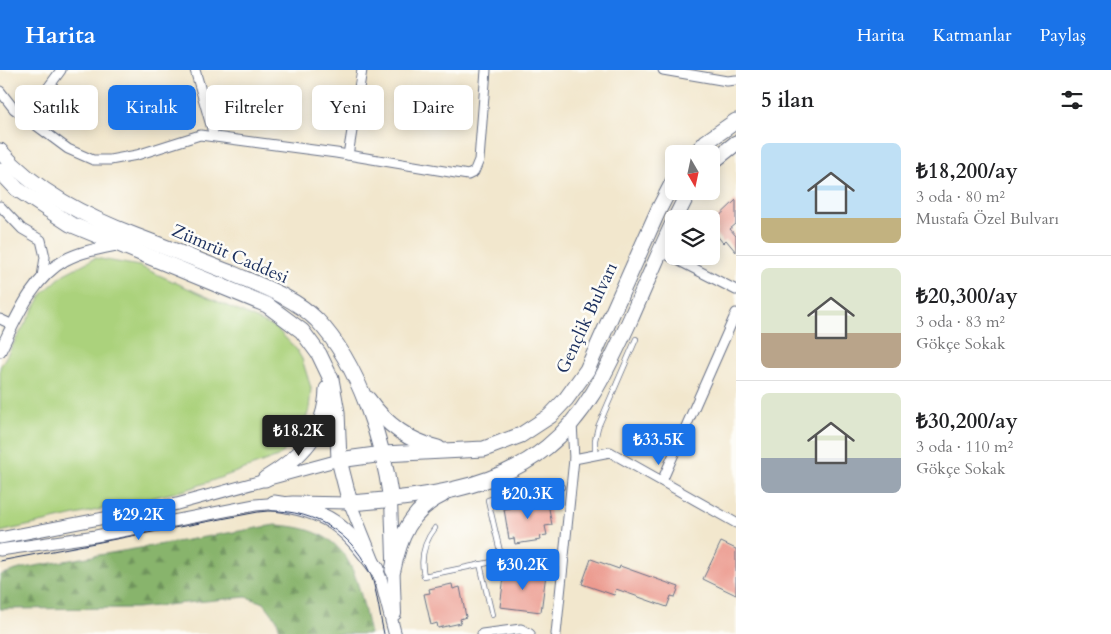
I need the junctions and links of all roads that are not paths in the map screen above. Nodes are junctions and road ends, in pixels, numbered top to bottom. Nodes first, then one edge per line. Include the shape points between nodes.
1 (61, 70) edge
2 (196, 70) edge
3 (362, 70) edge
4 (486, 70) edge
5 (663, 70) edge
6 (736, 80) edge
7 (50, 85) edge
8 (0, 92) edge
9 (15, 107) edge
10 (736, 121) edge
11 (42, 130) edge
12 (214, 136) junction
13 (736, 143) edge
14 (703, 145) edge
15 (0, 151) edge
16 (348, 155) junction
17 (720, 156) edge
18 (0, 171) edge
19 (665, 197) edge
20 (0, 206) edge
21 (665, 240) edge
22 (121, 244) junction
23 (660, 251) junction
24 (42, 277) junction
25 (736, 290) edge
26 (736, 313) edge
27 (0, 319) edge
28 (13, 326) junction
29 (636, 339) dead end
30 (0, 351) edge
31 (319, 354) junction
32 (357, 384) junction
33 (572, 423) junction
34 (469, 452) junction
35 (383, 454) junction
36 (595, 455) junction
37 (574, 459) junction
38 (339, 460) junction
39 (265, 479) junction
40 (662, 481) junction
41 (562, 487) dead end
42 (455, 489) junction
43 (391, 500) junction
44 (274, 503) junction
45 (350, 503) junction
46 (735, 519) edge
47 (435, 528) dead end
48 (0, 538) edge
49 (0, 550) edge
50 (564, 554) junction
51 (502, 560) junction
52 (480, 564) junction
53 (377, 569) junction
54 (393, 570) junction
55 (492, 615) dead end
56 (396, 634) edge
57 (482, 634) edge
58 (530, 634) edge
59 (556, 634) edge

1 - 7 street
2 - 12 street
3 - 16 street
4 - 16 street via 479,160 474,172 468,175
5 - 6 street
8 - 9 street
10 - 14 highway
11 - 12 street via 68,150 93,160 137,155 200,135
12 - 16 street
13 - 17 highway
15 - 32 highway, Zümrüt Caddesi via 13,166 47,193 105,224 214,266 291,301 327,332
18 - 22 highway via 30,199 70,224
19 - 34 highway, Gençlik Bulvarı via 578,385 550,416 535,427 502,444
20 - 24 street via 22,229 41,240 45,257
21 - 23 highway
22 - 24 main road via 78,254
22 - 31 highway via 267,305 302,331
23 - 25 street
23 - 33 highway via 605,375
24 - 28 main road
26 - 40 street
27 - 28 street
28 - 30 main road
29 - 36 lane via 598,427
31 - 38 highway via 333,388
31 - 39 highway via 327,396 325,412 316,434 292,461
32 - 34 highway via 386,421 410,438 436,448
32 - 35 highway, Zümrüt Caddesi
33 - 37 street
33 - 42 highway via 527,461
34 - 35 highway, Gençlik Bulvarı
35 - 38 highway, Gençlik Bulvarı
35 - 43 highway, Zümrüt Caddesi
36 - 37 street
36 - 40 street via 610,452
37 - 50 street
38 - 39 main road
38 - 45 highway
39 - 48 main road via 177,504
40 - 46 street
41 - 51 lane via 543,486 488,500
42 - 43 highway
42 - 54 highway via 435,498 412,518 399,542
43 - 45 highway
43 - 54 main road
44 - 45 main road
44 - 49 main road
44 - 53 highway via 304,508 332,521 355,540
45 - 53 main road
47 - 52 lane via 424,548 424,576
50 - 51 lane
50 - 59 street
51 - 52 lane
52 - 55 lane
53 - 56 main road
54 - 56 main road
57 - 58 street via 521,629

